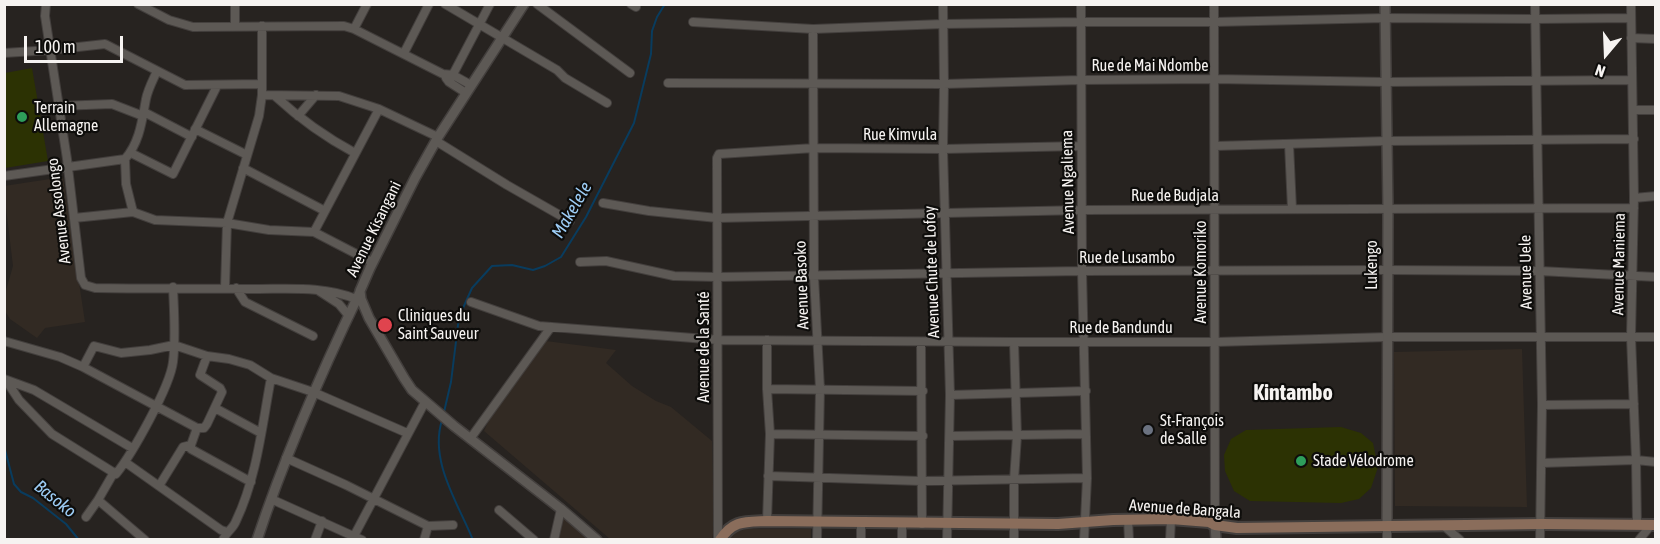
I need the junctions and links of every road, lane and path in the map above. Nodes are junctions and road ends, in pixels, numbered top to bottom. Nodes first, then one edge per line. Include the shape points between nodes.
1 (46, 4) edge
2 (138, 4) edge
3 (235, 4) edge
4 (367, 4) edge
5 (429, 4) edge
6 (445, 4) edge
7 (490, 4) edge
8 (524, 4) edge
9 (537, 4) edge
10 (943, 4) edge
11 (1081, 4) edge
12 (1214, 4) edge
13 (1385, 4) edge
14 (1536, 4) edge
15 (1631, 4) edge
16 (1385, 18) junction
17 (1631, 18) junction
18 (1536, 19) junction
19 (693, 22) dead end
20 (1081, 22) junction
21 (1215, 22) junction
22 (478, 24) junction
23 (943, 24) junction
24 (235, 26) junction
25 (262, 26) junction
26 (354, 29) junction
27 (813, 29) junction
28 (501, 38) junction
29 (1631, 38) junction
30 (1656, 39) edge
31 (51, 50) junction
32 (4, 52) edge
33 (404, 53) junction
34 (157, 71) junction
35 (630, 73) dead end
36 (451, 78) junction
37 (1214, 79) junction
38 (1080, 80) junction
39 (1535, 80) junction
40 (1632, 80) junction
41 (1386, 82) junction
42 (668, 83) dead end
43 (262, 84) junction
44 (944, 84) junction
45 (814, 85) junction
46 (217, 86) junction
47 (469, 89) junction
48 (262, 95) junction
49 (316, 95) junction
50 (275, 96) junction
51 (607, 103) dead end
52 (59, 106) junction
53 (379, 109) junction
54 (1633, 110) junction
55 (1656, 110) edge
56 (143, 114) junction
57 (298, 116) junction
58 (194, 133) junction
59 (437, 139) junction
60 (1634, 139) junction
61 (1537, 140) junction
62 (1387, 141) junction
63 (1289, 144) junction
64 (1081, 146) junction
65 (1215, 146) junction
66 (814, 148) junction
67 (943, 149) junction
68 (355, 153) junction
69 (719, 154) joint
70 (247, 155) junction
71 (128, 156) junction
72 (68, 167) junction
73 (243, 168) junction
74 (4, 176) edge
75 (1656, 196) edge
76 (1634, 198) junction
77 (603, 203) dead end
78 (1538, 208) junction
79 (1634, 208) junction
80 (1215, 209) junction
81 (1292, 209) junction
82 (1388, 209) junction
83 (1083, 210) junction
84 (325, 211) junction
85 (133, 212) junction
86 (944, 214) junction
87 (814, 215) junction
88 (74, 218) junction
89 (717, 218) junction
90 (570, 221) dead end
91 (227, 223) junction
92 (314, 232) junction
93 (372, 262) junction
94 (580, 262) dead end
95 (1386, 270) junction
96 (1082, 271) junction
97 (1215, 271) junction
98 (1540, 271) junction
99 (945, 273) junction
100 (814, 276) junction
101 (717, 277) junction
102 (1656, 277) edge
103 (1631, 278) junction
104 (173, 287) junction
105 (225, 288) junction
106 (236, 288) junction
107 (318, 290) junction
108 (358, 295) junction
109 (471, 302) dead end
110 (350, 316) junction
111 (551, 327) junction
112 (313, 336) dead end
113 (1388, 337) junction
114 (1542, 337) junction
115 (1631, 337) junction
116 (1656, 337) edge
117 (718, 340) junction
118 (767, 340) junction
119 (4, 341) edge
120 (817, 341) junction
121 (1084, 341) junction
122 (921, 342) junction
123 (948, 342) junction
124 (1014, 342) junction
125 (1216, 342) junction
126 (174, 345) junction
127 (207, 356) junction
128 (83, 367) junction
129 (271, 378) junction
130 (5, 380) edge
131 (767, 389) junction
132 (820, 389) junction
133 (313, 392) junction
134 (922, 392) junction
135 (1086, 392) junction
136 (1016, 394) junction
137 (950, 395) junction
138 (424, 402) junction
139 (1635, 404) junction
140 (1542, 405) junction
141 (156, 406) junction
142 (215, 408) junction
143 (197, 428) junction
144 (261, 433) junction
145 (407, 433) junction
146 (770, 434) junction
147 (819, 434) junction
148 (1085, 434) junction
149 (923, 436) junction
150 (950, 436) junction
151 (1017, 436) junction
152 (470, 439) junction
153 (191, 445) junction
154 (132, 448) junction
155 (286, 458) junction
156 (1636, 460) junction
157 (125, 462) junction
158 (1656, 462) edge
159 (1542, 463) junction
160 (115, 474) junction
161 (768, 476) junction
162 (817, 478) junction
163 (1087, 478) junction
164 (1014, 480) junction
165 (921, 481) junction
166 (947, 481) junction
167 (251, 482) junction
168 (159, 486) junction
169 (271, 499) junction
170 (372, 499) junction
171 (98, 500) junction
172 (561, 508) junction
173 (500, 510) dead end
174 (86, 517) dead end
175 (1128, 519) junction
176 (1171, 519) junction
177 (322, 521) junction
178 (767, 521) junction
179 (816, 522) junction
180 (861, 522) junction
181 (947, 523) junction
182 (1084, 523) junction
183 (902, 524) junction
184 (922, 524) junction
185 (1014, 524) junction
186 (1542, 524) junction
187 (453, 525) dead end
188 (1215, 525) junction
189 (1442, 525) junction
190 (1636, 525) junction
191 (1653, 525) edge
192 (428, 526) junction
193 (1387, 526) junction
194 (225, 536) edge
195 (354, 536) junction
196 (145, 540) edge
197 (258, 540) edge
198 (315, 540) edge
199 (362, 540) edge
200 (424, 540) edge
201 (534, 540) edge
202 (554, 540) edge
203 (597, 540) edge
204 (719, 540) edge
205 (817, 540) edge
206 (861, 540) edge
207 (902, 540) edge
208 (947, 540) edge
209 (1014, 540) edge
210 (1084, 540) edge
211 (1129, 540) edge
212 (1170, 540) edge
213 (1216, 540) edge
214 (1387, 540) edge
215 (1460, 540) edge
216 (1540, 540) edge
217 (1639, 540) edge

1 - 31 street, Avenue Assolongo
2 - 24 street via 186,25
3 - 24 street
4 - 26 street
5 - 33 street
6 - 22 street
7 - 22 street
8 - 28 street, Avenue Kisangani
9 - 35 street
10 - 23 street, Avenue Chute de Lofoy
11 - 20 street, Avenue Ngaliema
12 - 21 street, Avenue Komoriko
13 - 16 street, Lukengo
14 - 18 street, Avenue Uele
15 - 17 street, Avenue Maniema
16 - 18 street
16 - 21 street
16 - 41 street, Lukengo
17 - 18 street
17 - 29 street, Avenue Maniema
18 - 39 street, Avenue Uele
19 - 27 street
20 - 21 street
20 - 23 street
20 - 38 street, Avenue Ngaliema
21 - 37 street, Avenue Komoriko
22 - 28 street
22 - 36 street
23 - 27 street
23 - 44 street, Avenue Chute de Lofoy
24 - 25 street
25 - 26 street
25 - 43 street
26 - 33 street
27 - 45 street, Avenue Basoko
28 - 47 street, Avenue Kisangani
28 - 51 street
29 - 30 street
29 - 40 street, Avenue Maniema
31 - 32 street
31 - 34 street via 105,44
31 - 52 street, Avenue Assolongo
33 - 36 street
34 - 46 street via 185,85
34 - 56 street
36 - 47 street
37 - 38 street, Rue de Mai Ndombe
37 - 41 street, Rue de Mai Ndombe
37 - 65 street, Avenue Komoriko
38 - 44 street, Rue de Mai Ndombe
38 - 64 street, Avenue Ngaliema
39 - 40 street, Rue de Mai Ndombe
39 - 41 street, Rue de Mai Ndombe
39 - 61 street, Avenue Uele
40 - 54 street, Avenue Maniema
41 - 62 street, Lukengo
42 - 45 street, Rue de Mai Ndombe
43 - 46 street
43 - 48 street
44 - 45 street, Rue de Mai Ndombe
44 - 67 street, Avenue Chute de Lofoy
45 - 66 street, Avenue Basoko
46 - 58 street
47 - 59 street, Avenue Kisangani
48 - 50 street
48 - 70 street
49 - 50 street
49 - 53 street via 339,96
49 - 57 street
50 - 57 street
52 - 56 street via 112,104
52 - 72 street, Avenue Assolongo
53 - 59 street
53 - 68 street
54 - 55 street
54 - 60 street, Avenue Maniema
56 - 58 street
56 - 71 street
57 - 68 street
58 - 70 street
58 - 71 street via 173,174
59 - 90 street
59 - 93 street, Avenue Kisangani
60 - 61 street
60 - 76 street, Avenue Maniema
61 - 62 street
61 - 78 street, Avenue Uele
62 - 63 street
62 - 82 street, Lukengo
63 - 65 street
63 - 81 street
64 - 67 street, Rue Kimvula
64 - 83 street, Avenue Ngaliema
65 - 80 street, Avenue Komoriko
66 - 67 street, Rue Kimvula
66 - 69 street, Rue Kimvula
66 - 87 street, Avenue Basoko
67 - 86 street, Avenue Chute de Lofoy
68 - 84 street
69 - 89 street, Avenue de la Santé
70 - 73 street
71 - 72 street
71 - 85 street via 126,184
72 - 74 street
72 - 88 street, Avenue Assolongo
73 - 84 street
73 - 91 street
75 - 76 street
76 - 79 street, Avenue Maniema
77 - 89 street, Rue de Budjala
78 - 79 street, Rue de Budjala
78 - 82 street, Rue de Budjala
78 - 98 street, Avenue Uele
79 - 103 street, Avenue Maniema
80 - 81 street, Rue de Budjala
80 - 83 street, Rue de Budjala
80 - 97 street, Avenue Komoriko
81 - 82 street, Rue de Budjala
82 - 95 street, Lukengo
83 - 86 street, Rue de Budjala
83 - 96 street, Avenue Ngaliema
84 - 92 street
85 - 88 street
85 - 91 street via 155,220
86 - 87 street, Rue de Budjala
86 - 99 street, Avenue Chute de Lofoy
87 - 89 street, Rue de Budjala
87 - 100 street, Avenue Basoko
88 - 104 street, Avenue Assolongo via 85,285
89 - 101 street, Avenue de la Santé
91 - 92 street via 263,230
91 - 105 street
92 - 93 street
93 - 108 street, Avenue Kisangani
94 - 101 street, Rue de Lusambo via 606,261 674,276
95 - 97 street, Rue de Lusambo
95 - 98 street, Rue de Lusambo
95 - 113 street, Lukengo
96 - 97 street, Rue de Lusambo
96 - 99 street, Rue de Lusambo
96 - 121 street, Avenue Ngaliema
97 - 125 street, Avenue Komoriko
98 - 103 street, Rue de Lusambo
98 - 114 street, Avenue Uele
99 - 100 street, Rue de Lusambo
99 - 123 street, Avenue Chute de Lofoy
100 - 101 street, Rue de Lusambo
100 - 120 street, Avenue Basoko
101 - 117 street, Avenue de la Santé
102 - 103 street, Rue de Lusambo
103 - 115 street, Avenue Maniema
104 - 105 street, Avenue Assolongo
104 - 126 street
105 - 106 street, Avenue Assolongo
106 - 107 street, Avenue Assolongo
106 - 112 street via 245,302
107 - 108 street, Avenue Assolongo
107 - 110 street
108 - 110 street
108 - 138 street, Avenue Kisangani via 391,357
109 - 111 street, Rue de Bandundu
110 - 133 street
111 - 117 street, Rue de Bandundu
111 - 152 street
113 - 114 street, Rue de Bandundu
113 - 125 street, Rue de Bandundu
113 - 193 street, Lukengo
114 - 115 street, Rue de Bandundu
114 - 140 street, Avenue Uele
115 - 116 street, Rue de Bandundu
115 - 139 street, Avenue Maniema
117 - 118 street, Rue de Bandundu
117 - 204 street, Avenue de la Santé
118 - 120 street, Rue de Bandundu
118 - 131 street
119 - 128 street
120 - 122 street, Rue de Bandundu
120 - 132 street, Avenue Basoko
121 - 124 street, Rue de Bandundu
121 - 125 street, Rue de Bandundu
121 - 135 street, Avenue Ngaliema
122 - 123 street, Rue de Bandundu
122 - 134 street
123 - 124 street, Rue de Bandundu
123 - 137 street, Avenue Chute de Lofoy
124 - 136 street
125 - 188 street, Avenue Komoriko
126 - 127 street
126 - 128 street via 121,353 94,346
126 - 141 street via 171,372
127 - 129 street via 250,366
127 - 142 street via 200,375 222,389
128 - 141 street
129 - 133 street
129 - 144 street
130 - 154 street via 34,390
130 - 160 street via 52,434
131 - 132 street
131 - 146 street
132 - 134 street
132 - 147 street, Avenue Basoko
133 - 145 street
133 - 155 street
134 - 149 street
135 - 136 street
135 - 148 street, Avenue Ngaliema
136 - 137 street
136 - 151 street
137 - 150 street, Avenue Chute de Lofoy
138 - 145 street
138 - 152 street, Avenue Kisangani
139 - 140 street
139 - 156 street, Avenue Maniema
140 - 159 street, Avenue Uele
141 - 143 street
141 - 154 street
142 - 143 street via 204,428
142 - 144 street
143 - 153 street
144 - 167 street
145 - 170 street
146 - 147 street
146 - 161 street
147 - 149 street
147 - 162 street, Avenue Basoko
148 - 151 street
148 - 163 street, Avenue Ngaliema
149 - 165 street
150 - 151 street
150 - 166 street, Avenue Chute de Lofoy
151 - 164 street
152 - 172 street, Avenue Kisangani
153 - 167 street via 191,449
153 - 168 street via 183,447
154 - 157 street
155 - 169 street
155 - 170 street
156 - 158 street
156 - 159 street
156 - 190 street, Avenue Maniema
157 - 160 street
157 - 168 street
159 - 186 street, Avenue Uele
160 - 171 street
161 - 162 street
161 - 178 street
162 - 165 street
162 - 179 street, Avenue Basoko
163 - 164 street
163 - 182 street, Avenue Ngaliema
164 - 166 street
164 - 185 street
165 - 166 street
165 - 184 street
166 - 181 street, Avenue Chute de Lofoy
167 - 194 street via 237,520
168 - 194 street
169 - 177 street
169 - 197 street
170 - 192 street
170 - 195 street
171 - 174 street
171 - 196 street
172 - 202 street
172 - 203 street, Avenue Kisangani
173 - 201 street
175 - 176 main road, Avenue de Bangala
175 - 182 main road, Avenue de Bangala
175 - 211 street
176 - 188 main road, Avenue de Bangala
176 - 212 street
177 - 195 street
177 - 198 street
178 - 179 main road, Avenue de Bangala
178 - 204 main road, Avenue de Bangala via 734,524
179 - 180 main road, Avenue de Bangala
179 - 205 street, Avenue Basoko
180 - 183 main road, Avenue de Bangala
180 - 206 street
181 - 184 main road, Avenue de Bangala
181 - 185 main road, Avenue de Bangala
181 - 208 street, Avenue Chute de Lofoy
182 - 185 main road, Avenue de Bangala
182 - 210 street, Avenue Ngaliema
183 - 184 main road, Avenue de Bangala
183 - 207 street
185 - 209 street
186 - 189 main road, Avenue de Bangala
186 - 190 main road, Avenue de Bangala
186 - 216 street, Avenue Uele
187 - 192 street
188 - 193 main road, Avenue de Bangala
188 - 213 street, Avenue Komoriko
189 - 193 main road, Avenue de Bangala
189 - 215 street
190 - 191 main road, Avenue de Bangala
191 - 217 street
192 - 200 street
193 - 214 street
195 - 199 street

